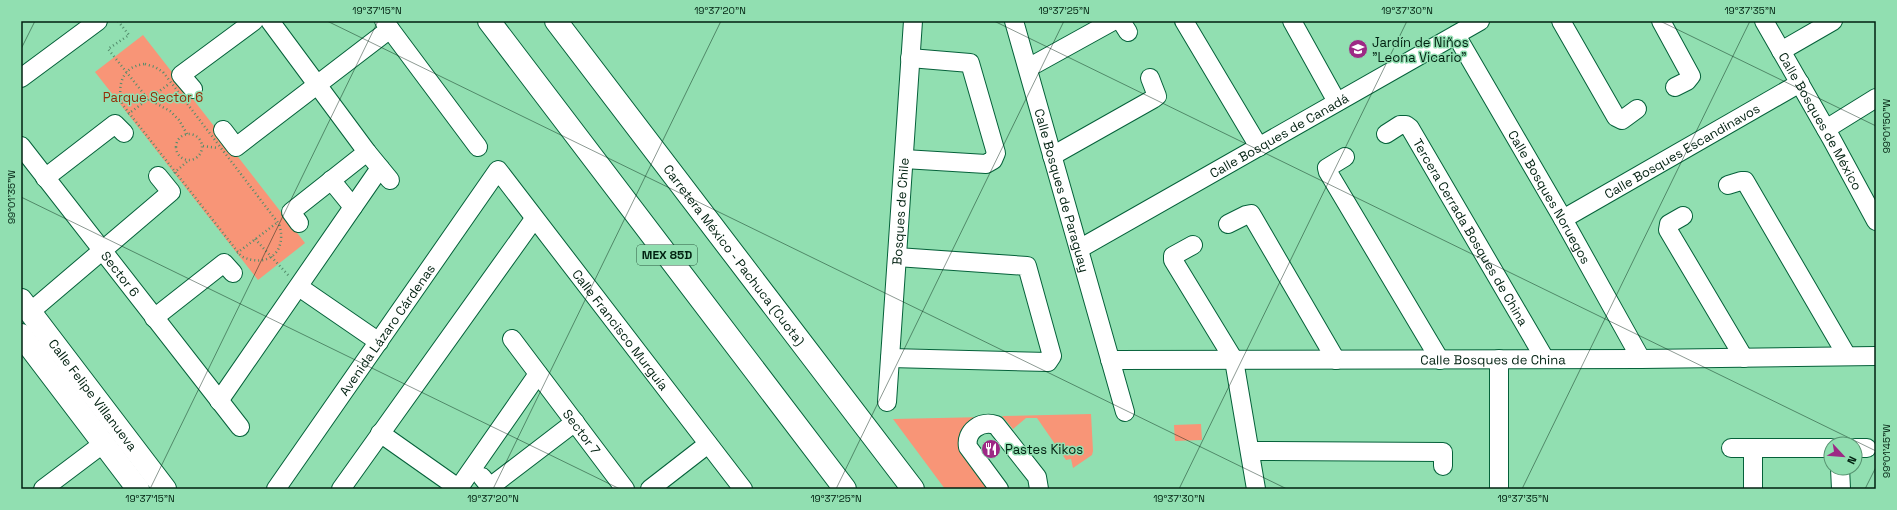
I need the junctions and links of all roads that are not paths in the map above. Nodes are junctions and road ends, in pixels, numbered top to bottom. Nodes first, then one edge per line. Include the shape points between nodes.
1 (98, 21) edge
2 (254, 21) edge
3 (270, 21) edge
4 (489, 21) edge
5 (556, 21) edge
6 (913, 21) edge
7 (1014, 21) edge
8 (1113, 21) edge
9 (1184, 21) edge
10 (1292, 21) edge
11 (1480, 21) edge
12 (1561, 21) edge
13 (1661, 21) edge
14 (1764, 21) edge
15 (1832, 21) edge
16 (387, 25) edge
17 (1456, 35) junction
18 (1781, 51) junction
19 (910, 58) junction
20 (1028, 68) junction
21 (21, 78) edge
22 (1150, 78) dead end
23 (1800, 83) junction
24 (317, 84) junction
25 (1675, 87) dead end
26 (193, 89) dead end
27 (1876, 98) edge
28 (1337, 102) junction
29 (1636, 110) dead end
30 (119, 129) road end
31 (1826, 129) junction
32 (223, 130) dead end
33 (1386, 134) dead end
34 (21, 146) edge
35 (478, 147) dead end
36 (1259, 147) junction
37 (367, 152) junction
38 (1052, 156) junction
39 (1345, 157) dead end
40 (904, 159) junction
41 (498, 170) joint
42 (158, 176) dead end
43 (45, 178) junction
44 (331, 180) junction
45 (1728, 185) dead end
46 (1871, 203) edge
47 (353, 207) junction
48 (1683, 216) dead end
49 (289, 219) road end
50 (534, 219) junction
51 (1563, 219) junction
52 (1876, 221) edge
53 (1228, 224) dead end
54 (1193, 245) dead end
55 (1079, 249) junction
56 (102, 250) junction
57 (897, 257) junction
58 (232, 262) road end
59 (299, 287) junction
60 (25, 306) edge
61 (154, 318) junction
62 (21, 335) edge
63 (512, 339) dead end
64 (379, 342) junction
65 (1848, 356) junction
66 (1876, 356) edge
67 (890, 358) junction
68 (1744, 358) junction
69 (1499, 359) junction
70 (1545, 359) junction
71 (1642, 359) junction
72 (1110, 360) junction
73 (1234, 360) junction
74 (1336, 360) junction
75 (1440, 360) junction
76 (538, 374) junction
77 (219, 401) junction
78 (887, 402) dead end
79 (1125, 412) dead end
80 (575, 422) junction
81 (240, 427) dead end
82 (380, 433) junction
83 (104, 443) junction
84 (708, 444) junction
85 (1731, 448) dead end
86 (1753, 448) junction
87 (1823, 448) edge
88 (1250, 451) junction
89 (1444, 466) dead end
90 (1840, 476) edge
91 (482, 477) dead end
92 (1038, 483) edge
93 (458, 488) edge
94 (43, 489) edge
95 (138, 489) edge
96 (165, 489) edge
97 (276, 489) edge
98 (341, 489) edge
99 (625, 489) edge
100 (650, 489) edge
101 (743, 489) edge
102 (845, 489) edge
103 (913, 489) edge
104 (999, 489) edge
105 (1256, 489) edge
106 (1499, 489) edge
107 (1753, 489) edge
108 (1841, 489) edge

1 - 21 street
2 - 26 street via 176,78
3 - 24 street
4 - 102 main road, MEX 85D
5 - 103 main road, Carretera México - Pachuca (Cuota)
6 - 19 street, Bosques de Chile
7 - 20 street, Calle Bosques de Paraguay
8 - 20 street
9 - 36 street
10 - 28 street
11 - 17 street, Calle Bosques de Canadá
12 - 29 street via 1616,117 1622,120
13 - 25 street via 1691,76
14 - 18 street, Calle Bosques de México
15 - 18 street
16 - 24 street
16 - 35 street
17 - 28 street, Calle Bosques de Canadá
17 - 51 street, Calle Bosques Noruegos
18 - 23 street, Calle Bosques de México
19 - 40 street, Bosques de Chile
19 - 40 street via 970,63 996,153 993,160 986,164
20 - 38 street, Calle Bosques de Paraguay
22 - 38 street via 1157,96
23 - 31 street, Calle Bosques de México
23 - 51 street, Calle Bosques Escandinavos
24 - 32 street via 236,147
24 - 37 street
27 - 31 street
28 - 36 street, Calle Bosques de Canadá
30 - 43 street
31 - 46 street, Calle Bosques de México
33 - 70 street, Tercera Cerrada Bosques de China via 1400,125 1410,128
34 - 43 street, Sector 6
36 - 55 street, Calle Bosques de Canadá
37 - 44 street
37 - 47 street via 385,174
38 - 55 street, Calle Bosques de Paraguay
39 - 75 street via 1327,168 1328,172
40 - 57 street, Bosques de Chile
41 - 50 street, Calle Francisco Murguía
41 - 64 street, Avenida Lázaro Cárdenas
42 - 56 street via 171,192
43 - 56 street, Sector 6
44 - 47 street
44 - 49 street
45 - 65 street via 1745,182
46 - 52 street, Calle Bosques de México
47 - 59 street
48 - 68 street via 1669,224 1668,230
50 - 82 street
50 - 84 street, Calle Francisco Murguía
51 - 71 street, Calle Bosques Noruegos
53 - 74 street via 1251,214
54 - 73 street via 1173,256 1173,260
55 - 72 street, Calle Bosques de Paraguay
56 - 60 street
56 - 61 street, Sector 6
57 - 67 street, Bosques de Chile
57 - 67 street via 1027,266 1052,356 1048,362
58 - 61 street
59 - 64 street
59 - 77 street
60 - 96 main road, Calle Felipe Villanueva
61 - 77 street, Sector 6
62 - 83 main road, Calle Felipe Villanueva
63 - 76 street, Sector 7
64 - 97 street, Avenida Lázaro Cárdenas
65 - 66 street, Calle Bosques de China
65 - 68 street, Calle Bosques de China
67 - 78 street, Bosques de Chile
68 - 71 street, Calle Bosques de China
69 - 70 street, Calle Bosques de China
69 - 75 street, Calle Bosques de China
69 - 106 street
70 - 71 street, Calle Bosques de China
72 - 73 street, Calle Bosques de China
72 - 79 street, Calle Bosques de Paraguay
73 - 74 street, Calle Bosques de China
73 - 88 street
74 - 75 street, Calle Bosques de China
76 - 80 street, Sector 7
76 - 93 street
77 - 81 street, Sector 6
80 - 91 street via 490,487
80 - 99 street, Sector 7
82 - 93 street
82 - 98 street
83 - 94 street
83 - 95 main road, Calle Felipe Villanueva
84 - 100 street
84 - 101 street, Calle Francisco Murguía
85 - 86 street
86 - 87 street
86 - 107 street
88 - 89 street via 1443,452
88 - 105 street
90 - 108 street
92 - 104 street via 996,426 982,424 969,433 966,440 968,447

